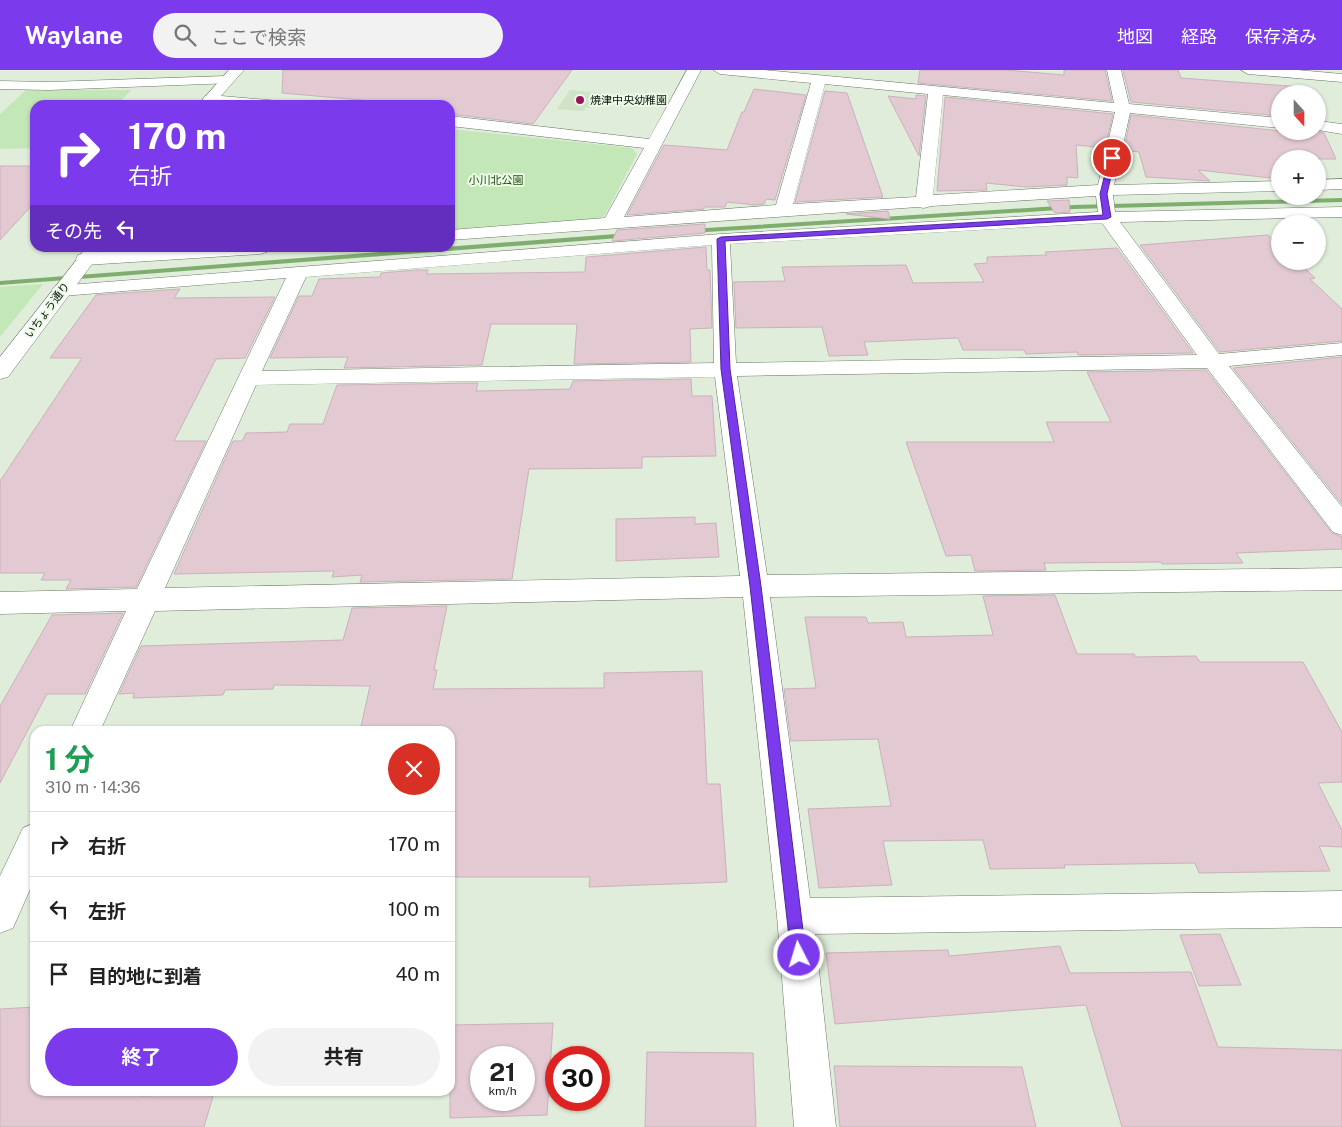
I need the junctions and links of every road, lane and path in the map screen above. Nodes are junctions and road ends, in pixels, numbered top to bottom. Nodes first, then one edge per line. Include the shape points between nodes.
1 (32, 70) edge
2 (694, 70) edge
3 (720, 70) edge
4 (1114, 70) edge
5 (1248, 70) edge
6 (232, 75) edge
7 (1342, 78) edge
8 (819, 80) junction
9 (0, 85) edge
10 (21, 85) junction
11 (936, 91) junction
12 (210, 100) edge
13 (1123, 109) junction
14 (455, 122) edge
15 (1271, 122) edge
16 (1326, 127) edge
17 (1342, 128) edge
18 (654, 144) junction
19 (1342, 184) edge
20 (1326, 185) edge
21 (1271, 187) edge
22 (924, 203) junction
23 (1105, 203) junction
24 (783, 210) junction
25 (1342, 212) edge
26 (611, 224) junction
27 (455, 235) edge
28 (721, 239) junction
29 (184, 252) edge
30 (88, 257) edge
31 (298, 273) junction
32 (64, 288) junction
33 (1342, 349) edge
34 (1213, 361) junction
35 (2, 367) edge
36 (725, 369) junction
37 (248, 378) junction
38 (1342, 525) edge
39 (1342, 580) edge
40 (755, 586) junction
41 (147, 599) junction
42 (0, 603) edge
43 (88, 726) edge
44 (30, 851) edge
45 (1342, 909) edge
46 (0, 915) edge
47 (795, 916) junction
48 (815, 1127) edge

1 - 10 street
2 - 18 street
3 - 8 street
4 - 13 street
5 - 7 street
6 - 10 street
6 - 12 street
8 - 11 street
8 - 24 street
9 - 10 street
11 - 13 street
11 - 22 street
13 - 15 street
13 - 23 street
14 - 18 street
16 - 17 street
18 - 26 street
19 - 20 street
21 - 23 street
22 - 23 street
22 - 24 street
23 - 25 street
23 - 28 street
23 - 34 street
24 - 26 street
26 - 27 street
28 - 31 street
28 - 36 street
29 - 30 street
30 - 32 street, いちょう通り
31 - 32 street
31 - 37 street
32 - 35 street, いちょう通り
33 - 34 street
34 - 36 street
34 - 38 street
36 - 37 street
36 - 40 street
37 - 41 street
39 - 40 street
40 - 41 street
40 - 47 street
41 - 42 street
41 - 43 street
44 - 46 street
45 - 47 street
47 - 48 street

